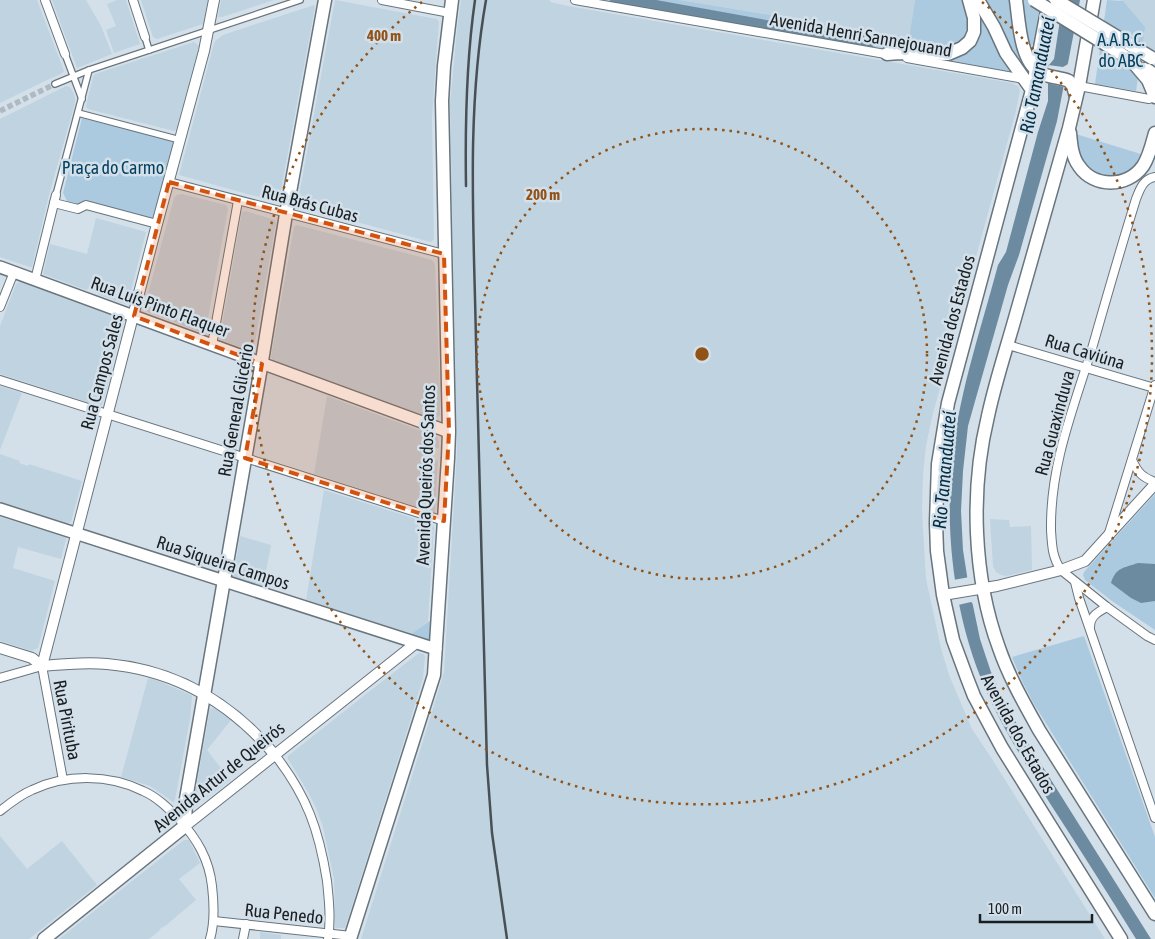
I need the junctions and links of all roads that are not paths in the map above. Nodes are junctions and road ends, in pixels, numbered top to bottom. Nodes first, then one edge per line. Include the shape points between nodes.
1 (45, 0) edge
2 (133, 0) edge
3 (214, 0) edge
4 (300, 0) edge
5 (325, 0) edge
6 (382, 0) edge
7 (452, 0) edge
8 (575, 0) edge
9 (969, 0) edge
10 (978, 0) edge
11 (1016, 0) edge
12 (1034, 0) edge
13 (1048, 0) edge
14 (1056, 0) edge
15 (1094, 0) edge
16 (450, 13) junction
17 (209, 30) junction
18 (145, 37) joint
19 (149, 50) junction
20 (65, 54) joint
21 (113, 54) dead end
22 (887, 54) junction
23 (1131, 60) junction
24 (116, 61) junction
25 (1152, 66) edge
26 (89, 70) junction
27 (74, 76) junction
28 (1034, 79) junction
29 (55, 84) tunnel mouth
30 (1077, 92) junction
31 (1152, 98) edge
32 (82, 99) junction
33 (78, 113) junction
34 (1069, 128) junction
35 (1155, 133) edge
36 (180, 140) junction
37 (1153, 177) edge
38 (169, 182) junction
39 (55, 199) junction
40 (238, 200) junction
41 (286, 214) junction
42 (157, 224) junction
43 (444, 254) junction
44 (0, 266) edge
45 (14, 272) junction
46 (35, 280) junction
47 (0, 307) edge
48 (134, 316) junction
49 (212, 345) junction
50 (1008, 345) junction
51 (262, 364) junction
52 (1086, 368) junction
53 (0, 380) edge
54 (1154, 386) edge
55 (108, 414) junction
56 (449, 432) junction
57 (245, 458) junction
58 (1132, 460) junction
59 (1155, 483) edge
60 (0, 509) edge
61 (444, 522) junction
62 (76, 534) junction
63 (1109, 534) junction
64 (1061, 570) junction
65 (223, 581) junction
66 (1075, 582) junction
67 (978, 589) junction
68 (948, 594) junction
69 (1107, 607) junction
70 (1090, 628) junction
71 (1155, 640) edge
72 (416, 643) junction
73 (0, 648) edge
74 (436, 649) junction
75 (42, 666) junction
76 (0, 678) edge
77 (204, 694) junction
78 (275, 754) junction
79 (63, 780) junction
80 (0, 811) edge
81 (1155, 818) edge
82 (185, 826) junction
83 (1155, 914) edge
84 (214, 921) junction
85 (246, 924) junction
86 (329, 936) edge
87 (350, 938) edge
88 (44, 939) edge
89 (210, 939) edge
90 (243, 939) edge
91 (1121, 939) edge

1 - 20 street
2 - 18 street
3 - 17 street, Rua Campos Sales
4 - 17 street
5 - 41 main road, Rua General Glicério
6 - 16 street
7 - 16 main road, Avenida Queirós dos Santos
8 - 22 street, Avenida Henri Sannejouand
9 - 22 main road via 974,32 966,45 948,54
10 - 28 main road via 1006,53
11 - 28 main road via 1024,49
12 - 23 main road, bridge
13 - 28 main road, Avenida dos Estados
14 - 25 main road, bridge
15 - 30 main road, Avenida dos Estados
16 - 43 main road, Avenida Queirós dos Santos via 442,101
17 - 19 street
17 - 36 street, Rua Campos Sales
18 - 19 street
19 - 24 street
20 - 27 street
21 - 24 street
22 - 28 street, Avenida Henri Sannejouand
23 - 25 main road
23 - 31 main road via 1148,80
24 - 26 street
26 - 27 street
26 - 32 street
27 - 29 street
27 - 32 street
28 - 30 main road via 1067,79
28 - 68 main road, Avenida dos Estados via 942,433 938,464 937,551
30 - 31 street
30 - 34 main road, Avenida dos Estados
32 - 33 street
33 - 36 street
33 - 39 street
34 - 35 main road via 1070,144 1084,173 1099,181 1115,182 1124,181 1138,172 1147,158
34 - 50 main road, Avenida dos Estados
36 - 38 street, Rua Campos Sales
37 - 52 street, Rua Guaxinduva via 1142,184 1136,199
38 - 40 street, Rua Brás Cubas
38 - 42 street, Rua Campos Sales
39 - 42 street via 78,209 86,205
39 - 46 street
40 - 41 street, Rua Brás Cubas
40 - 49 street
41 - 43 street, Rua Brás Cubas
41 - 51 main road, Rua General Glicério
42 - 48 street, Rua Campos Sales
43 - 56 main road, Avenida Queirós dos Santos
44 - 45 main road, Rua Luís Pinto Flaquer
45 - 46 main road, Rua Luís Pinto Flaquer
45 - 47 street
46 - 48 main road, Rua Luís Pinto Flaquer
48 - 49 main road, Rua Luís Pinto Flaquer
48 - 55 street, Rua Campos Sales
49 - 51 main road, Rua Luís Pinto Flaquer
50 - 52 street, Rua Caviúna
50 - 67 main road, Avenida dos Estados via 988,416 979,471
51 - 56 main road, Rua Luís Pinto Flaquer
51 - 57 main road, Rua General Glicério
52 - 54 street, Rua Caviúna
52 - 64 street, Rua Guaxinduva via 1061,446 1053,485 1052,546
53 - 55 street
54 - 58 street
55 - 57 street
55 - 62 street, Rua Campos Sales
56 - 61 main road, Avenida Queirós dos Santos
57 - 61 street
57 - 65 main road, Rua General Glicério
58 - 59 street via 1139,474
58 - 63 street
59 - 63 street
60 - 62 main road, Rua Siqueira Campos
61 - 74 main road, Avenida Queirós dos Santos
62 - 65 main road, Rua Siqueira Campos
62 - 75 street, Rua Campos Sales
63 - 64 street via 1085,561
64 - 66 street, Rua Guaxinduva
64 - 67 street
65 - 72 main road, Rua Siqueira Campos
65 - 77 main road, Rua General Glicério
66 - 69 street, Rua Guaxinduva
66 - 70 street
67 - 68 street
67 - 83 main road, Avenida dos Estados via 999,649 1022,700
68 - 91 main road, Avenida dos Estados via 953,640 974,696 992,731
69 - 70 street via 1092,618
69 - 71 street, Rua Guaxinduva
70 - 81 street
72 - 74 main road, Rua Siqueira Campos
72 - 78 street, Avenida Artur de Queirós
73 - 75 street via 32,658
74 - 87 main road, Avenida Queirós dos Santos via 433,681
75 - 76 street
75 - 77 street via 85,663 127,667 166,677
75 - 79 street, Rua Pirituba
77 - 78 street via 245,723
77 - 82 main road, Rua General Glicério via 186,799
78 - 82 street, Avenida Artur de Queirós
78 - 86 street via 302,796 316,827 328,890
79 - 80 street via 32,790
79 - 82 street via 95,778 143,790
82 - 84 street via 208,866
82 - 88 main road, Avenida Artur de Queirós
84 - 85 street, Rua Penedo
84 - 89 street
85 - 86 street, Rua Penedo
85 - 90 street
86 - 87 street, Rua Penedo

